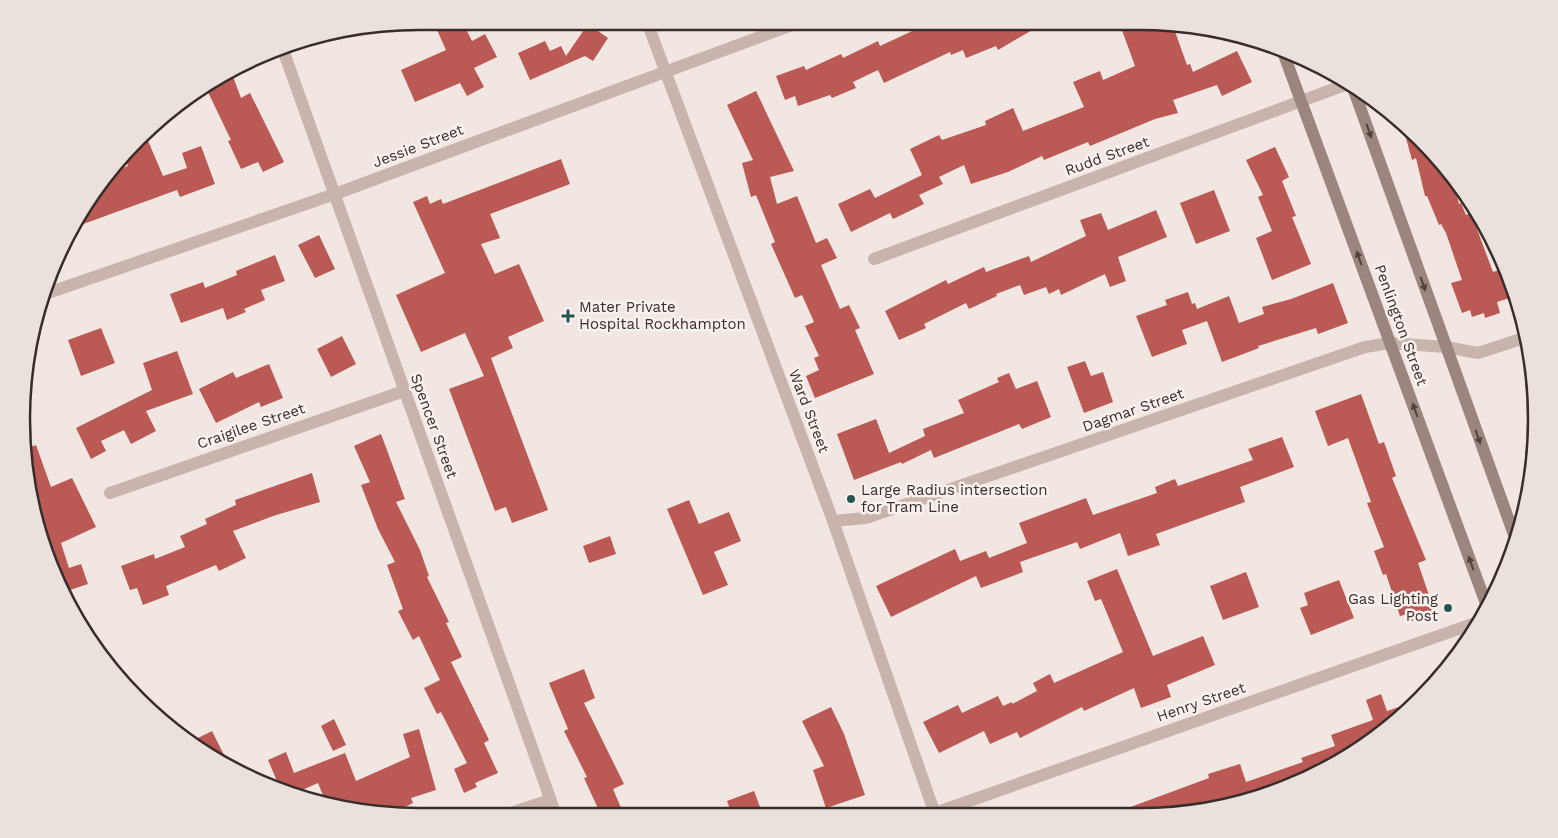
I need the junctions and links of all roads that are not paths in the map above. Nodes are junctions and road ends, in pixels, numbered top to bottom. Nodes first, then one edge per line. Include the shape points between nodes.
1 (650, 30) edge
2 (778, 30) edge
3 (284, 55) edge
4 (1286, 59) edge
5 (664, 71) junction
6 (1342, 87) edge
7 (1355, 96) edge
8 (1301, 102) junction
9 (334, 194) junction
10 (874, 259) dead end
11 (52, 292) edge
12 (1520, 339) edge
13 (1390, 343) junction
14 (1446, 347) junction
15 (404, 391) junction
16 (110, 493) dead end
17 (833, 521) junction
18 (1512, 530) edge
19 (1484, 598) edge
20 (1468, 625) edge
21 (550, 800) junction
22 (525, 808) edge
23 (553, 808) edge
24 (932, 808) edge
25 (951, 808) edge

1 - 5 street, Ward Street
2 - 5 street, Jessie Street
3 - 9 street, Spencer Street
4 - 8 street, Penlington Street
5 - 9 street, Jessie Street
5 - 17 street, Ward Street
6 - 8 street, Rudd Street
7 -> 14 street
8 - 10 street, Rudd Street
13 -> 8 street, Penlington Street
9 - 11 street, Jessie Street
9 - 15 street, Spencer Street
12 - 14 street, Dagmar Street via 1478,353
13 - 14 street, Dagmar Street
13 - 17 street, Dagmar Street via 1365,347 866,518
19 -> 13 street, Penlington Street
14 -> 18 street
15 - 16 street, Craigilee Street
15 - 21 street, Spencer Street
17 - 24 street, Ward Street
20 - 25 street, Henry Street
21 - 22 street
21 - 23 street, Spencer Street

